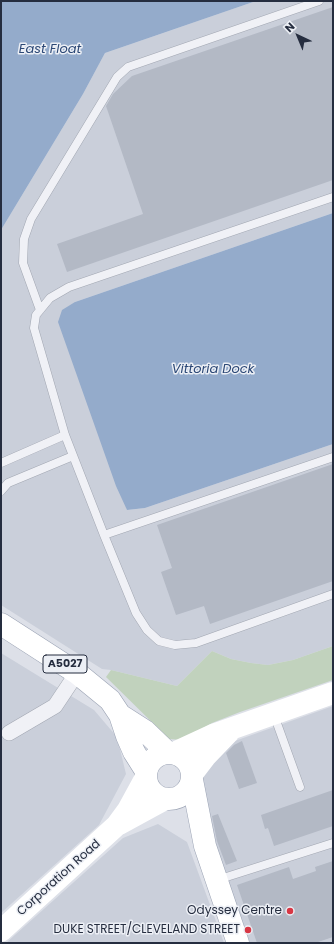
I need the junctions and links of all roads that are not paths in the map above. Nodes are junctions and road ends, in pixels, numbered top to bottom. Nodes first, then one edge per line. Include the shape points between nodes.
1 (319, 1) edge
2 (333, 197) edge
3 (40, 310) junction
4 (65, 435) junction
5 (73, 456) junction
6 (333, 457) edge
7 (1, 463) edge
8 (1, 491) edge
9 (104, 535) junction
10 (333, 594) edge
11 (1, 624) edge
12 (78, 673) junction
13 (333, 693) edge
14 (120, 714) junction
15 (273, 714) junction
16 (234, 727) junction
17 (5, 735) edge
18 (171, 753) junction
19 (146, 774) junction
20 (192, 777) junction
21 (300, 787) dead end
22 (168, 799) junction
23 (117, 825) junction
24 (333, 843) edge
25 (205, 846) junction
26 (217, 880) junction
27 (1, 931) edge
28 (238, 943) edge

1 - 3 lane via 128,67 117,77 31,220 24,239 23,263
2 - 3 lane via 69,287 50,298
3 - 4 lane via 36,315 34,328
4 - 5 lane
4 - 7 lane
5 - 8 lane via 8,483
5 - 9 lane
6 - 9 lane
9 - 10 lane via 136,613 159,642 175,645 196,642
11 - 12 main road, A5027
12 - 14 main road, A5027 via 110,700
12 - 17 street via 55,706
13 - 15 main road
14 - 18 main road, A5027
14 - 19 main road, A5027 via 127,736
15 - 16 main road
15 - 21 lane
16 - 18 main road
16 - 20 main road via 205,757
18 - 19 main road via 160,754 154,759
18 - 20 main road via 185,760 191,768
19 - 22 main road via 151,791
19 - 23 main road, Corporation Road via 128,810
20 - 22 main road via 185,793 177,798
20 - 25 main road
22 - 23 main road, Corporation Road
22 - 25 main road
23 - 27 main road, Corporation Road
24 - 26 lane
25 - 26 main road
26 - 28 main road

